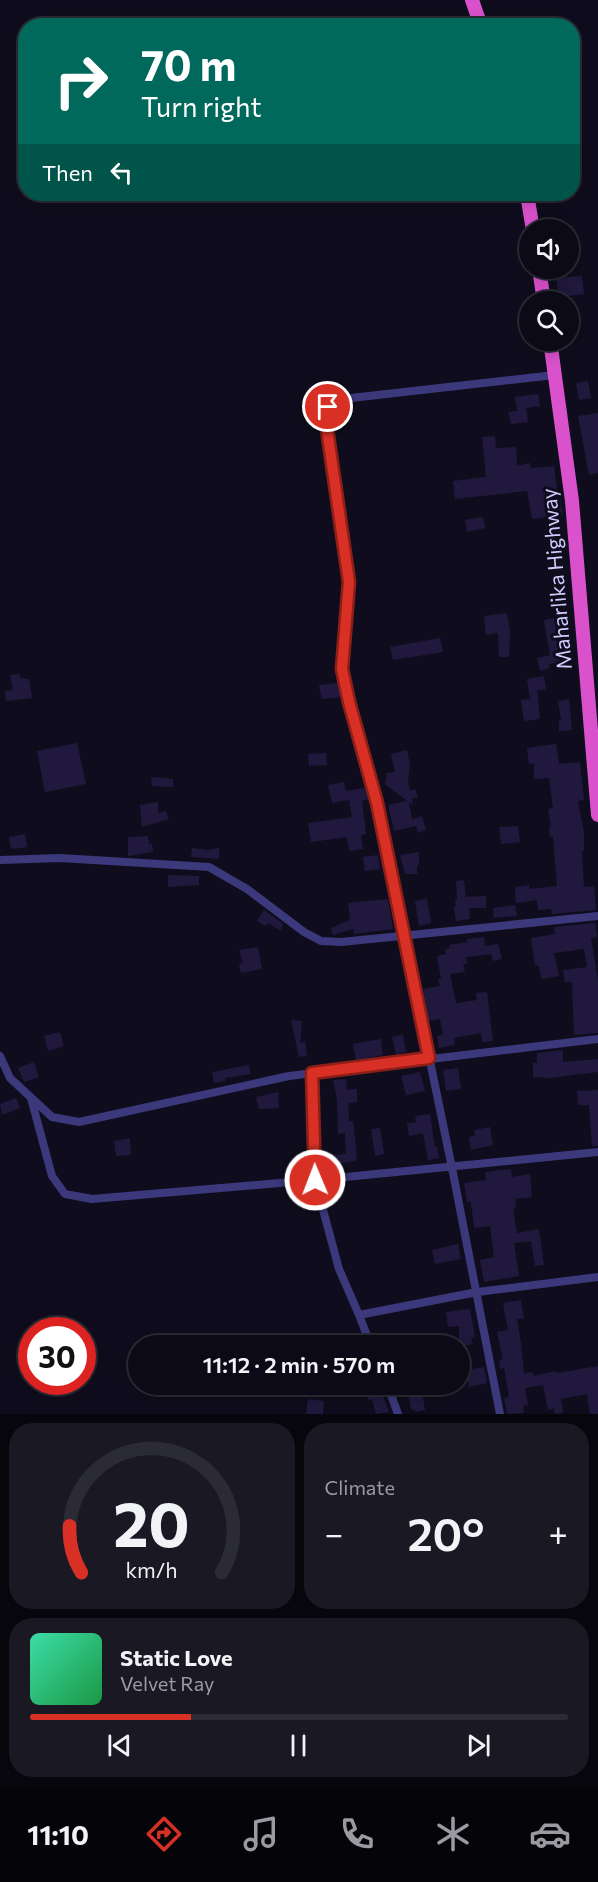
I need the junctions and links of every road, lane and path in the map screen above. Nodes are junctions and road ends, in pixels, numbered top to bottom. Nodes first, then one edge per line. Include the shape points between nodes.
1 (471, 0) edge
2 (478, 18) edge
3 (528, 201) edge
4 (531, 219) edge
5 (552, 351) edge
6 (555, 375) junction
7 (598, 815) edge
8 (0, 861) edge
9 (598, 916) edge
10 (404, 934) junction
11 (598, 1039) edge
12 (0, 1056) edge
13 (429, 1058) junction
14 (312, 1073) junction
15 (31, 1098) junction
16 (598, 1152) edge
17 (452, 1168) junction
18 (315, 1180) junction
19 (598, 1277) edge
20 (477, 1292) junction
21 (359, 1315) junction
22 (367, 1335) edge
23 (391, 1395) edge
24 (398, 1414) edge
25 (500, 1414) edge

1 - 2 highway
3 - 4 highway
5 - 6 highway, Maharlika Highway
6 - 7 highway, Maharlika Highway via 572,501
6 - 10 street via 351,398 328,407 327,429 349,582 342,669 377,803
8 - 10 street via 60,858 209,867 321,941
9 - 10 street
10 - 13 street
11 - 13 street
12 - 15 street via 10,1078
13 - 14 street
13 - 17 street
14 - 15 street via 79,1122 51,1117
14 - 18 street
15 - 18 street via 52,1176 65,1194 92,1199
16 - 17 street
17 - 18 street
17 - 20 street
18 - 21 street via 339,1269
19 - 20 street
20 - 21 street
20 - 25 street
21 - 22 street
23 - 24 street

